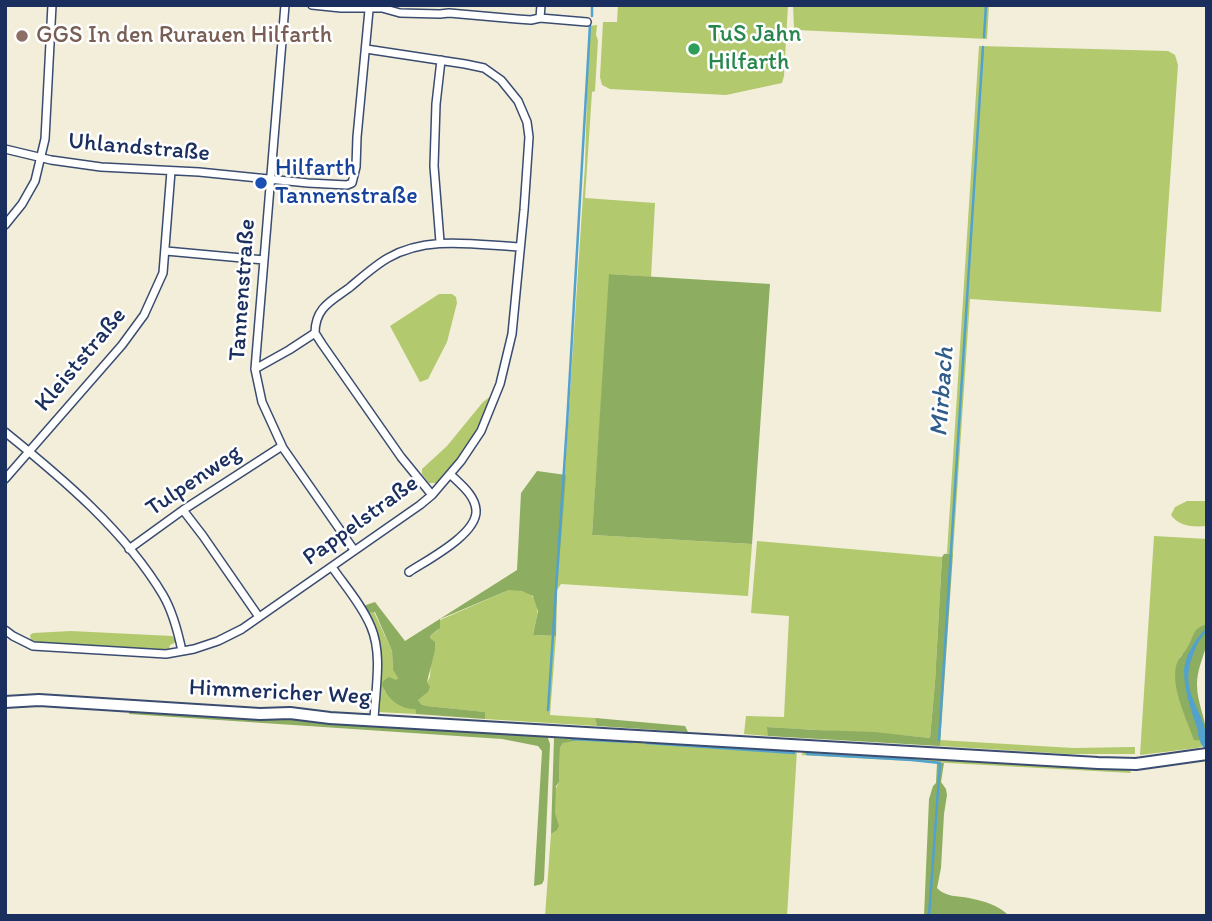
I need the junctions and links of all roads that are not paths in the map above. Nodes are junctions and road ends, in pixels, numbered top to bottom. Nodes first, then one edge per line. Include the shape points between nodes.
1 (52, 5) edge
2 (285, 5) edge
3 (312, 5) edge
4 (541, 5) edge
5 (449, 9) edge
6 (369, 10) junction
7 (540, 18) junction
8 (587, 22) dead end
9 (366, 50) junction
10 (441, 60) junction
11 (5, 149) edge
12 (41, 157) junction
13 (171, 171) junction
14 (271, 179) junction
15 (5, 225) edge
16 (440, 242) junction
17 (520, 247) junction
18 (166, 251) junction
19 (264, 260) junction
20 (315, 333) junction
21 (256, 369) junction
22 (5, 432) edge
23 (282, 446) junction
24 (29, 451) junction
25 (450, 474) junction
26 (5, 479) edge
27 (432, 495) junction
28 (183, 510) junction
29 (129, 549) junction
30 (354, 550) junction
31 (332, 567) junction
32 (409, 572) dead end
33 (259, 617) junction
34 (5, 630) edge
35 (181, 651) junction
36 (5, 702) edge
37 (374, 720) junction
38 (1204, 755) edge

1 - 12 street
2 - 14 street, Tannenstraße
3 - 6 street
4 - 7 street
5 - 6 street via 440,15
5 - 7 street
6 - 9 street
7 - 8 street
9 - 10 street, Pappelstraße
9 - 14 street, Uhlandstraße via 352,183
10 - 16 street via 434,166
10 - 17 street, Pappelstraße via 484,68 510,90 523,111 528,145
11 - 12 street, Uhlandstraße
12 - 13 street, Uhlandstraße via 101,167
12 - 15 street via 35,181
13 - 14 street, Uhlandstraße
13 - 18 street, Kleiststraße
14 - 19 street, Tannenstraße
16 - 17 street
16 - 20 street via 388,258 325,305 317,316
17 - 25 street, Pappelstraße via 512,334 500,384 481,430
18 - 19 street
18 - 24 street, Kleiststraße via 163,273 144,315
19 - 21 street, Tannenstraße
20 - 21 street
20 - 27 street
21 - 23 street, Tannenstraße via 262,402
22 - 24 street
23 - 28 street, Tulpenweg
23 - 30 street, Tannenstraße
24 - 26 street, Kleiststraße
24 - 29 street
25 - 27 street, Pappelstraße
25 - 32 street via 474,500 477,512 471,527
27 - 30 street, Pappelstraße
28 - 29 street, Tulpenweg
28 - 33 street
29 - 35 street via 163,596 175,621
30 - 31 street, Pappelstraße
31 - 33 street, Pappelstraße
31 - 37 street via 372,628 377,664
33 - 35 street, Pappelstraße via 218,641
34 - 35 street, Pappelstraße via 33,646 166,654
36 - 37 street, Himmericher Weg via 39,700
37 - 38 street, Himmericher Weg via 1098,763 1136,764

